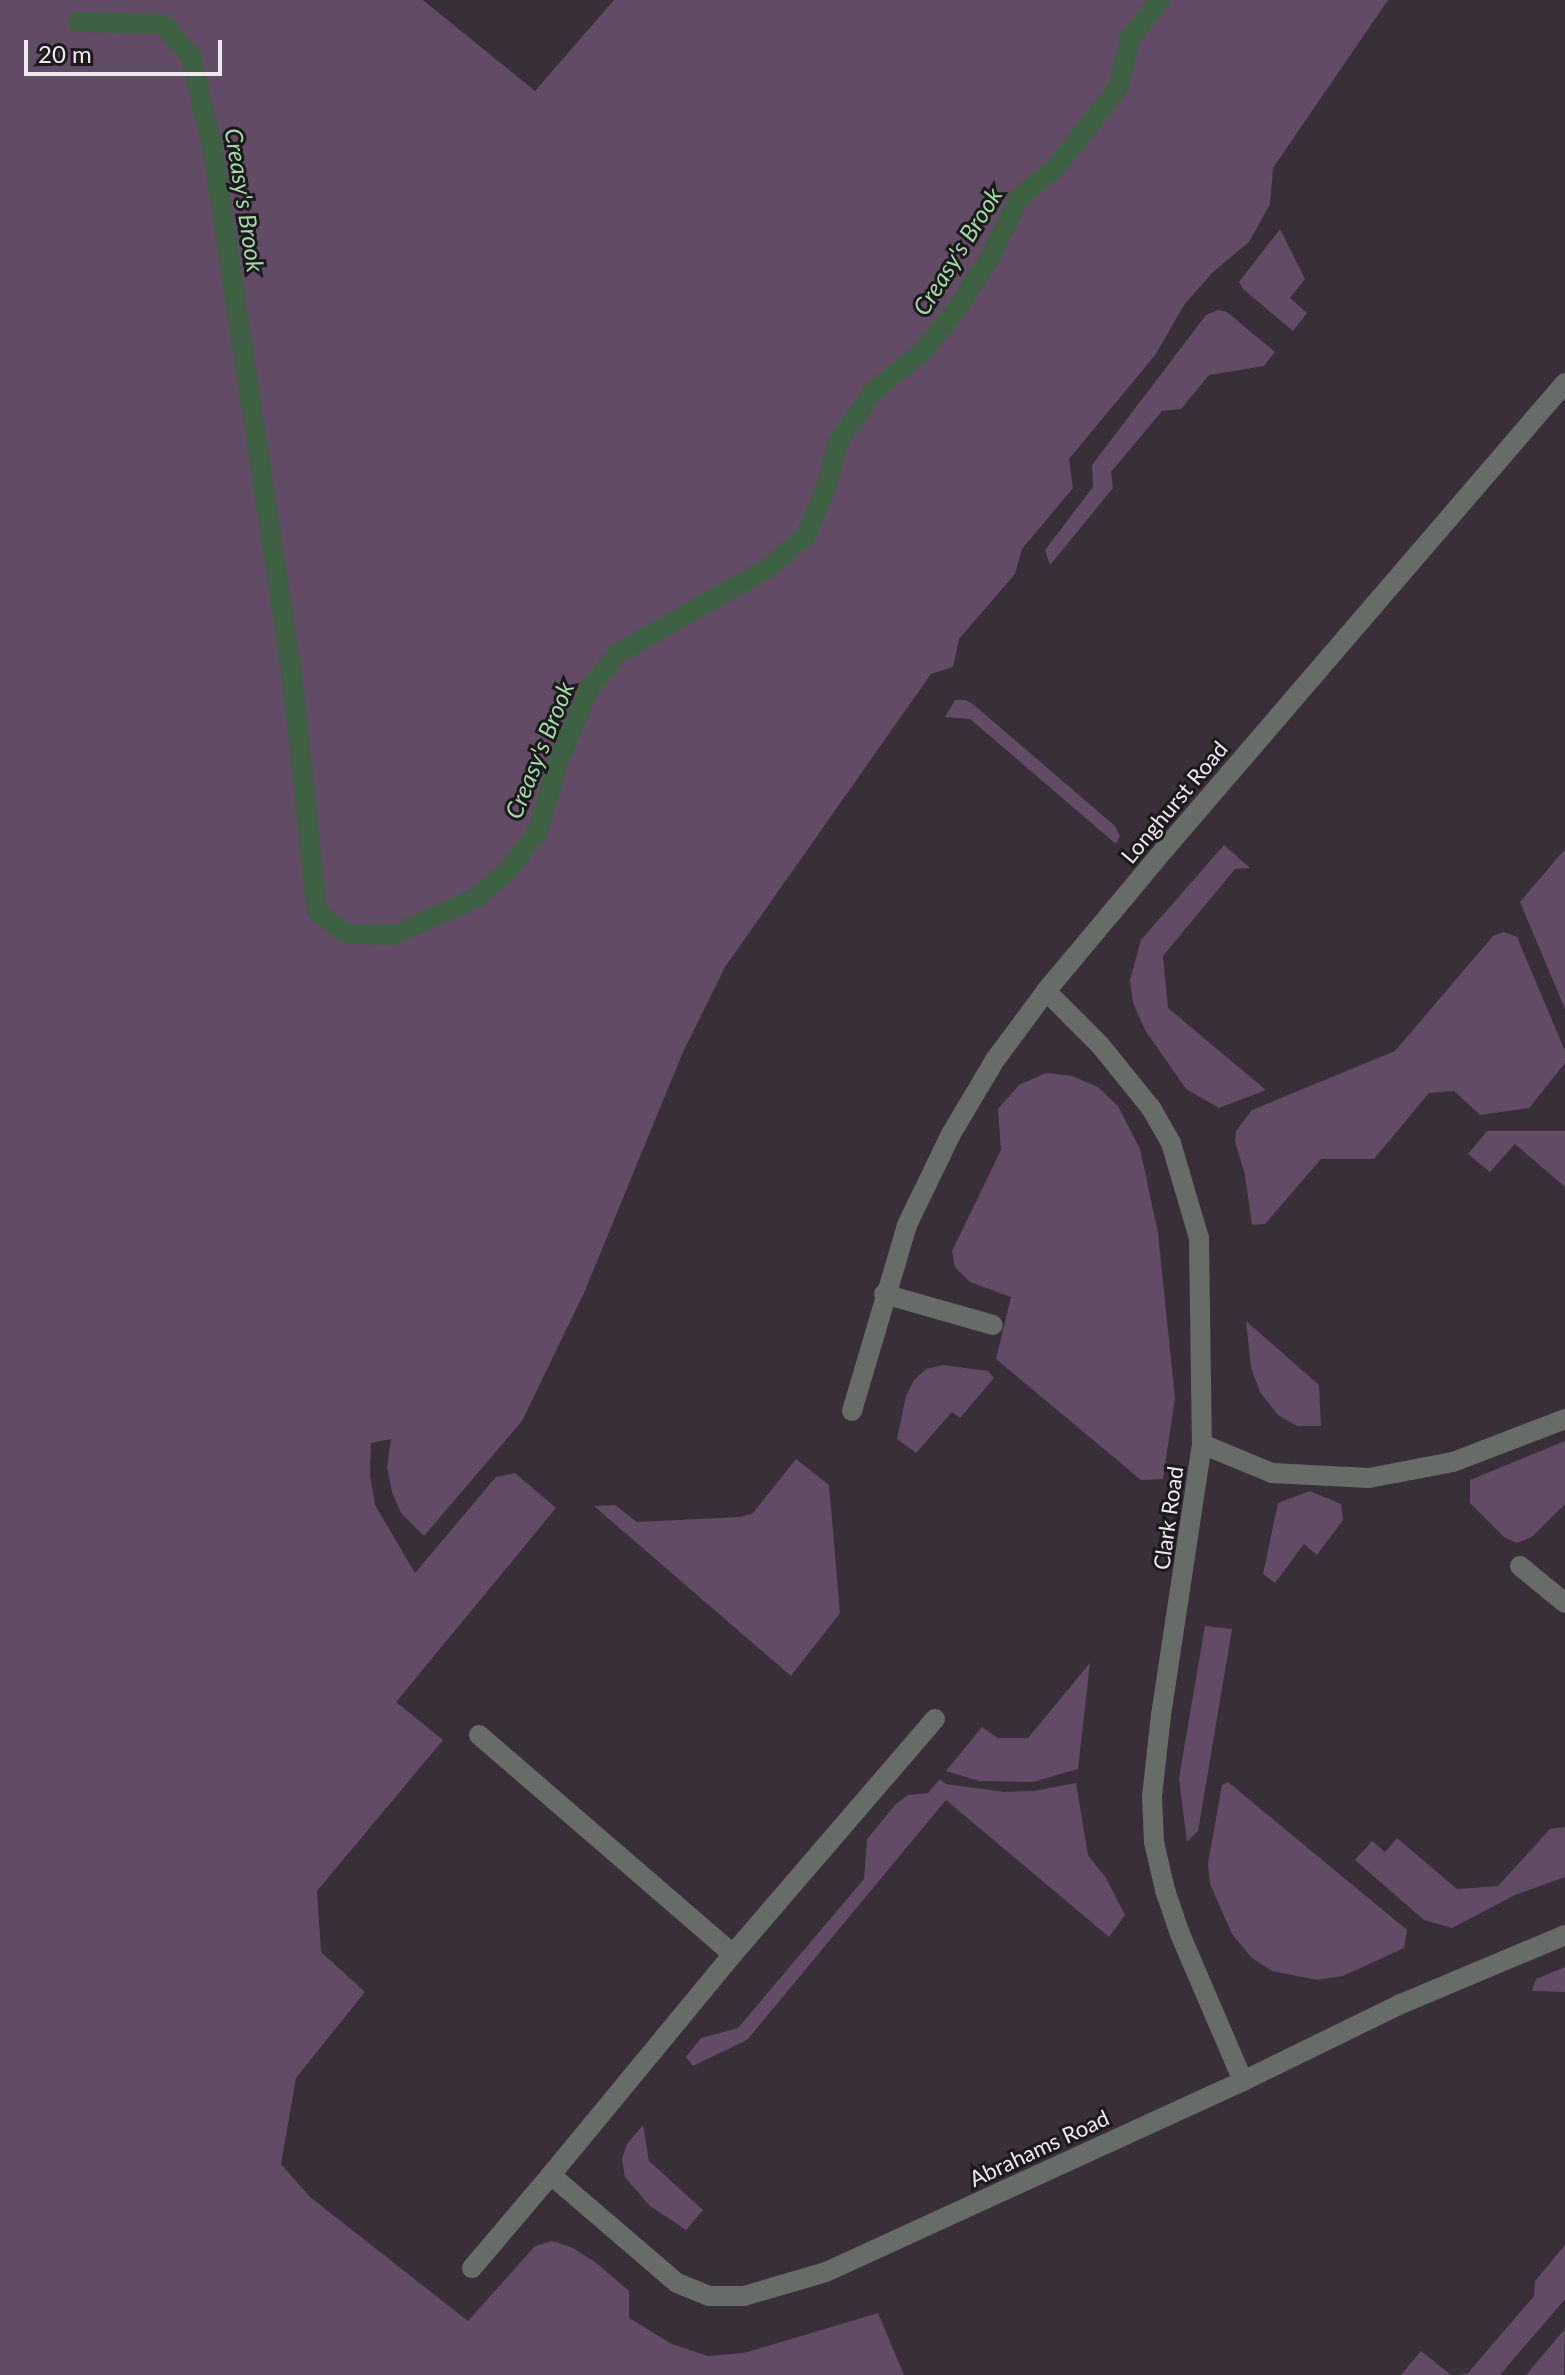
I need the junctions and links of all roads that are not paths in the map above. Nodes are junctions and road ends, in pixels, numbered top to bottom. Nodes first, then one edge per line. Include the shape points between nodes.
1 (1565, 383) edge
2 (1046, 991) junction
3 (884, 1294) junction
4 (993, 1325) dead end
5 (852, 1411) dead end
6 (1565, 1419) edge
7 (1202, 1444) junction
8 (1520, 1566) dead end
9 (1565, 1603) edge
10 (935, 1719) dead end
11 (479, 1735) dead end
12 (1565, 1935) edge
13 (733, 1954) junction
14 (1243, 2081) junction
15 (551, 2175) junction
16 (472, 2268) dead end

1 - 2 street, Longhurst Road
2 - 3 street, Longhurst Road via 995,1060 951,1134 907,1225
2 - 7 street, Clark Road via 1134,1085 1171,1143 1199,1238
3 - 4 street
3 - 5 street, Longhurst Road
6 - 7 street via 1453,1462 1369,1478 1272,1473
7 - 14 street, Clark Road via 1161,1715 1152,1796 1154,1842 1180,1934
8 - 9 street
10 - 13 street
11 - 13 street
12 - 14 street, Abrahams Road via 1401,2004
13 - 15 street
14 - 15 street, Abrahams Road via 826,2272 744,2296 709,2296 677,2283
15 - 16 street

